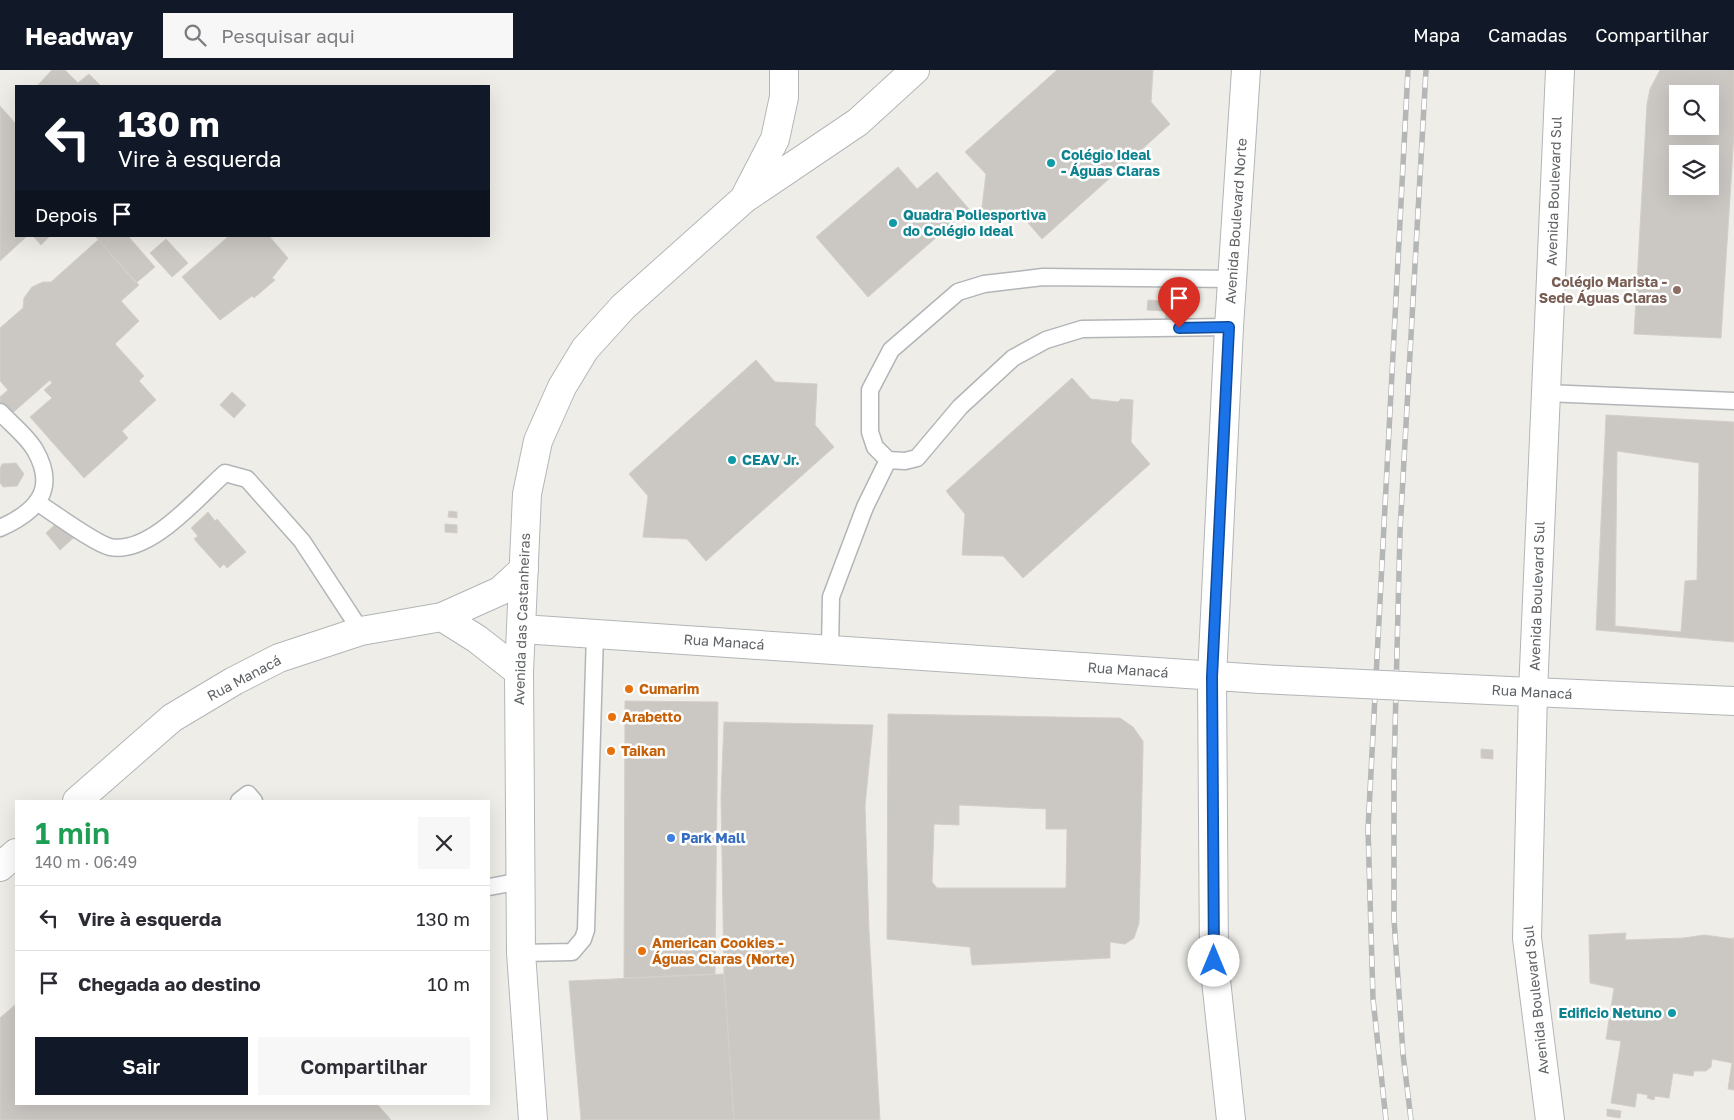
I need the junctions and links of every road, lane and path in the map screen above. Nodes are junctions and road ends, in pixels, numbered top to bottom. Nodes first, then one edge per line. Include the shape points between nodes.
1 (784, 70) edge
2 (915, 70) edge
3 (1246, 70) edge
4 (1560, 70) edge
5 (744, 199) junction
6 (1233, 279) junction
7 (1229, 327) junction
8 (1546, 393) junction
9 (1734, 400) edge
10 (0, 412) edge
11 (888, 460) junction
12 (38, 503) junction
13 (0, 528) edge
14 (524, 570) junction
15 (442, 617) junction
16 (522, 629) junction
17 (361, 631) junction
18 (595, 634) junction
19 (830, 648) junction
20 (519, 672) junction
21 (1212, 677) junction
22 (1533, 692) junction
23 (1734, 701) edge
24 (78, 800) edge
25 (240, 800) edge
26 (253, 800) edge
27 (15, 854) edge
28 (0, 867) edge
29 (521, 881) junction
30 (490, 887) edge
31 (522, 953) junction
32 (533, 1120) edge
33 (1231, 1120) edge
34 (1550, 1120) edge

1 - 5 street, Avenida das Castanheiras via 784,97 775,139
2 - 5 street, Avenida das Castanheiras via 858,122
3 - 6 street, Avenida Boulevard Norte
4 - 8 street, Avenida Boulevard Sul
5 - 14 street, Avenida das Castanheiras via 623,307 585,348 562,387 538,441 527,494
6 - 7 street, Avenida Boulevard Norte
6 - 11 lane via 1043,277 984,284 958,292 891,350 870,390 870,432 875,446
7 - 11 lane via 1082,329 1046,340 1013,358 960,407 917,458 905,462
7 - 21 street, Avenida Boulevard Norte
8 - 9 lane
8 - 22 street, Avenida Boulevard Sul
10 - 12 lane via 34,449 45,479
11 - 19 lane via 865,507 831,597
12 - 13 lane via 17,521
12 - 17 lane via 110,547 137,545 169,525 225,473 248,478 302,541
14 - 15 street, Rua Manacá via 500,591
14 - 16 street, Avenida das Castanheiras
15 - 17 street, Rua Manacá
15 - 20 street
16 - 18 street, Rua Manacá
16 - 20 street, Avenida das Castanheiras
17 - 24 street, Rua Manacá via 279,658 210,695 172,718
18 - 19 street, Rua Manacá
18 - 31 lane via 586,930 572,952
19 - 21 street, Rua Manacá
20 - 29 street, Avenida das Castanheiras
21 - 22 street, Rua Manacá, bridge
21 - 33 street, Avenida Boulevard Norte via 1214,961
22 - 23 street, Rua Manacá
22 - 34 street, Avenida Boulevard Sul via 1527,938
25 - 26 lane via 248,794
27 - 28 street
29 - 30 lane
29 - 31 street, Avenida das Castanheiras
31 - 32 street, Avenida das Castanheiras

